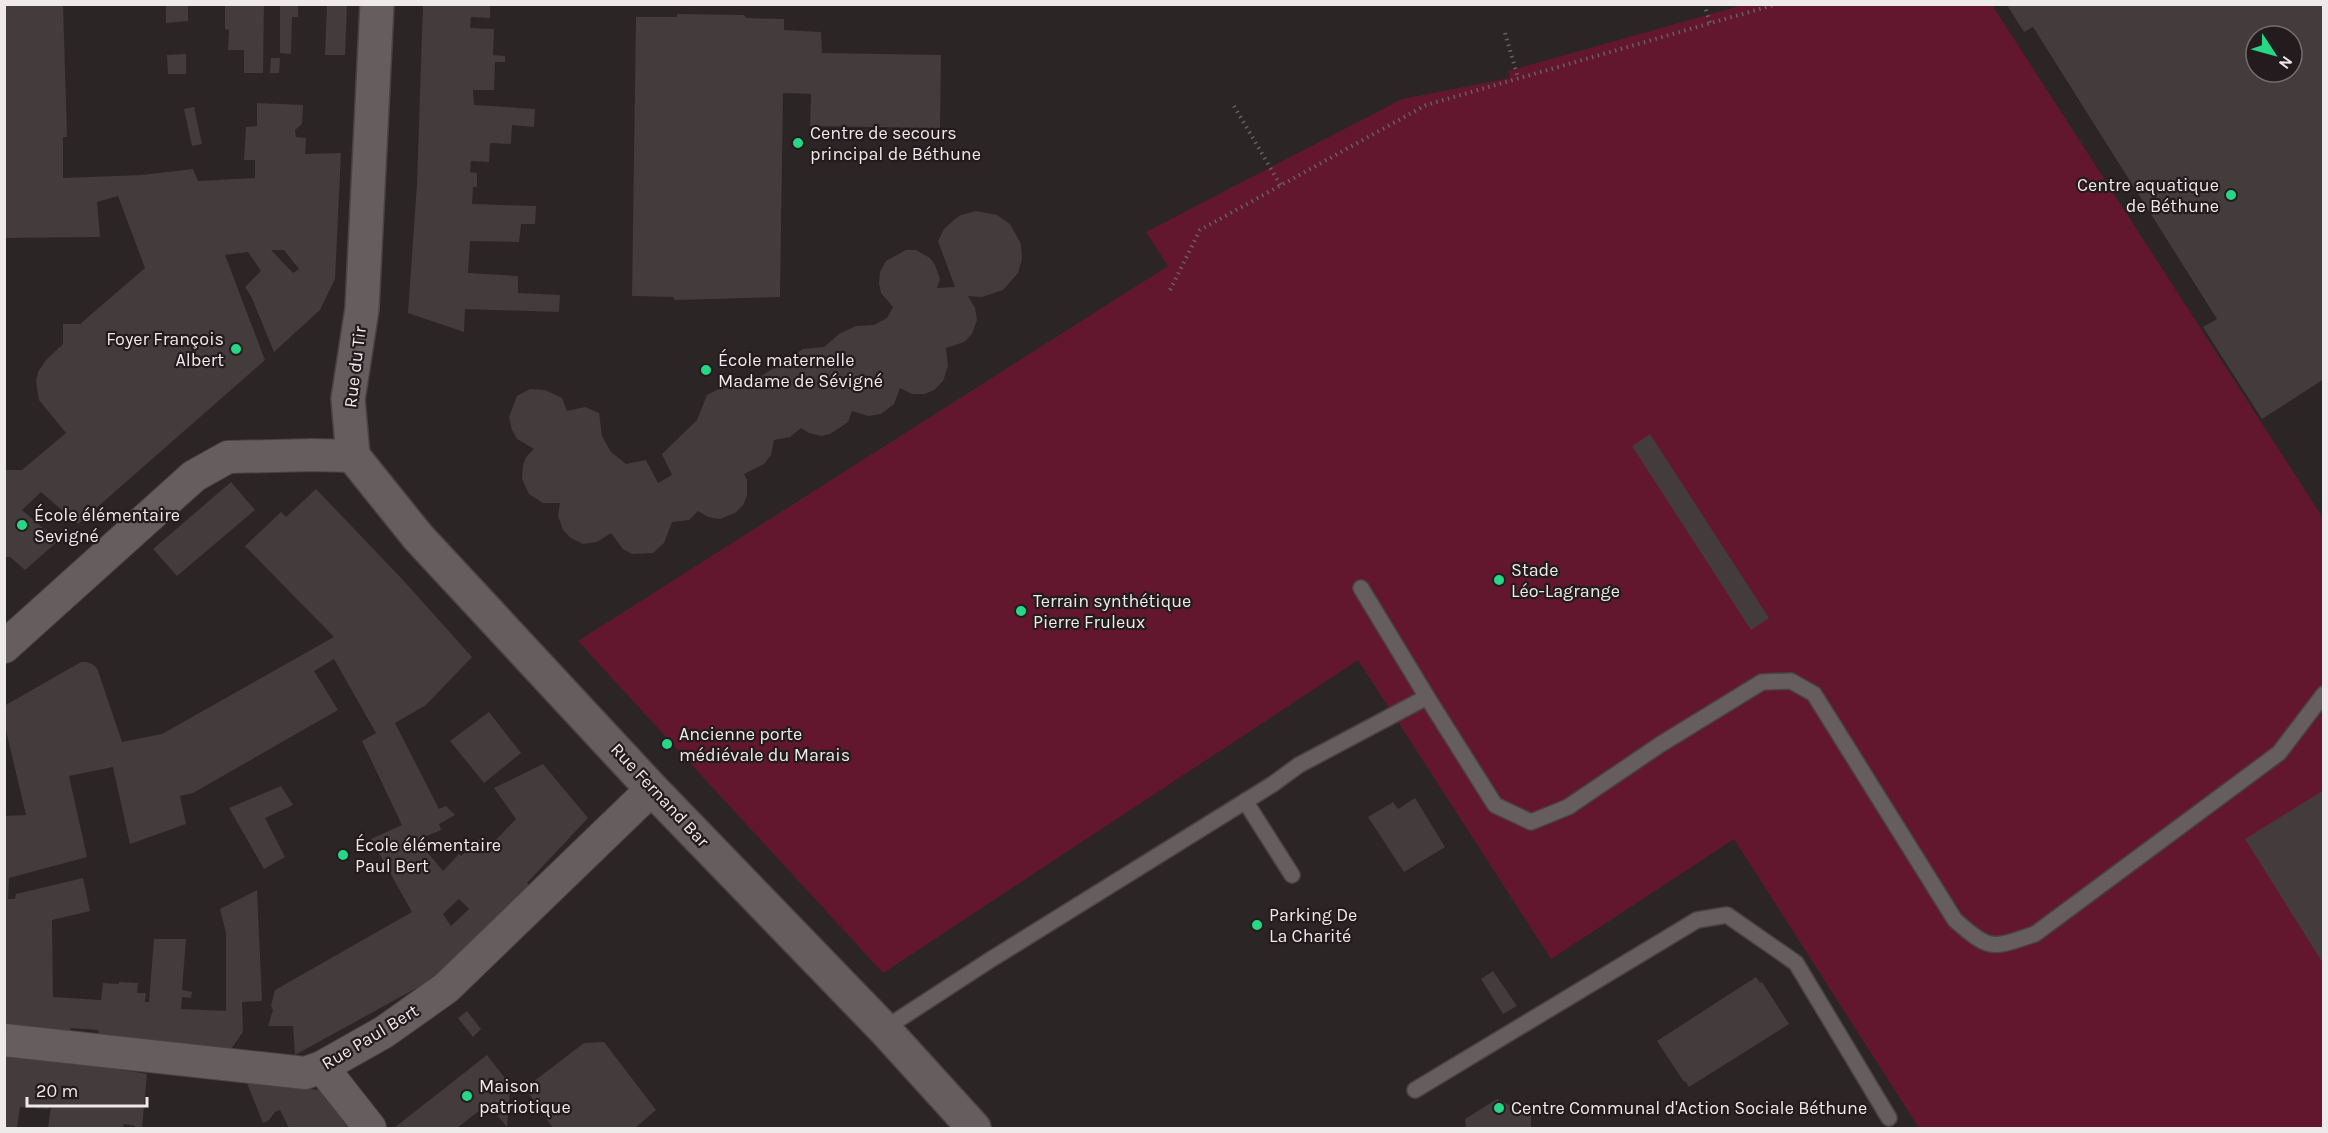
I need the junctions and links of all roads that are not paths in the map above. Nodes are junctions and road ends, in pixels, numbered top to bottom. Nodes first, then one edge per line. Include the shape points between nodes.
1 (377, 4) edge
2 (352, 456) junction
3 (1361, 588) dead end
4 (4, 647) edge
5 (2324, 694) edge
6 (1427, 697) junction
7 (652, 789) junction
8 (1245, 801) junction
9 (1292, 874) dead end
10 (884, 1029) junction
11 (4, 1040) edge
12 (322, 1067) junction
13 (1415, 1090) dead end
14 (1889, 1118) dead end
15 (370, 1128) edge
16 (974, 1128) edge

1 - 2 street, Rue du Tir via 362,309 348,399
2 - 4 street via 228,457 194,476
2 - 7 street, Rue Fernand Bar via 418,537
3 - 6 lane
5 - 6 lane via 2279,753 2035,934 1997,946 1976,940 1955,920 1814,694 1791,681 1762,682 1568,807 1531,822 1495,805
6 - 8 lane via 1299,765
7 - 10 street, Rue Fernand Bar
7 - 12 street, Rue Paul Bert via 446,988 384,1032
8 - 9 lane
8 - 10 lane
10 - 16 street, Rue Fernand Bar
11 - 12 street, Rue Paul Bert via 305,1073
12 - 15 street
13 - 14 lane via 1697,920 1727,915 1796,963

